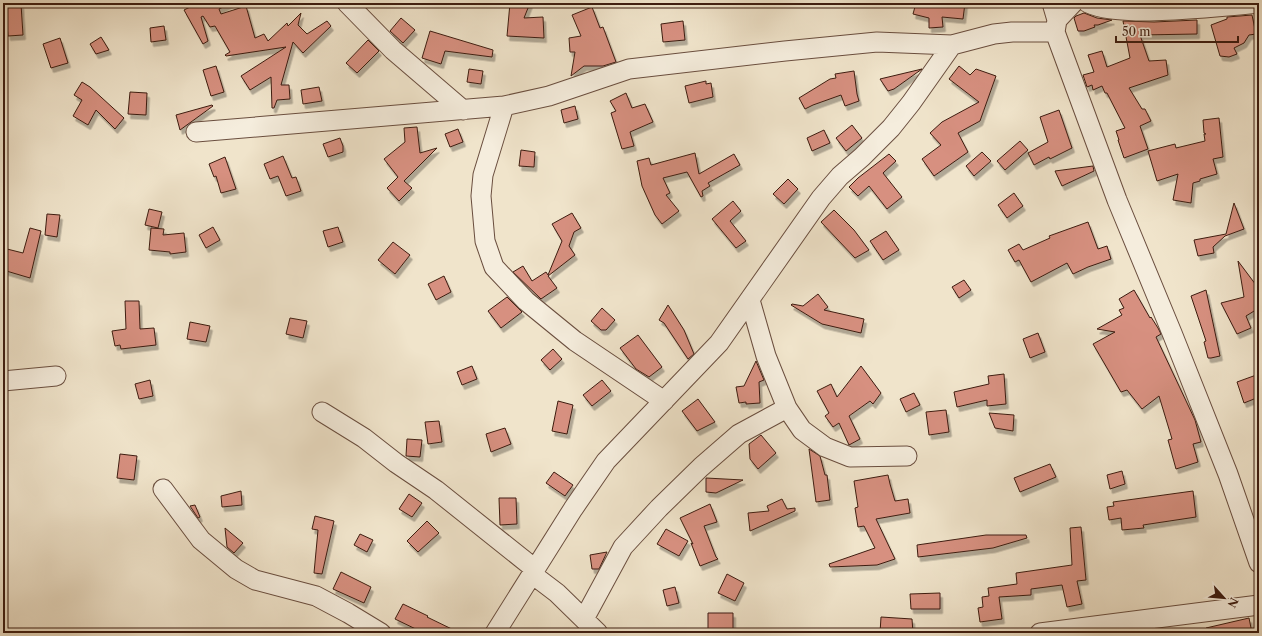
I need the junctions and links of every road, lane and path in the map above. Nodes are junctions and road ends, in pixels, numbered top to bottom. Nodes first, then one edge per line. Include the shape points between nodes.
1 (347, 3) edge
2 (1074, 3) edge
3 (1088, 3) edge
4 (1259, 3) edge
5 (1055, 19) edge
6 (952, 45) junction
7 (504, 106) junction
8 (463, 110) junction
9 (196, 132) dead end
10 (750, 300) junction
11 (56, 376) dead end
12 (3, 381) edge
13 (664, 401) junction
14 (787, 408) junction
15 (322, 412) dead end
16 (907, 456) dead end
17 (163, 488) dead end
18 (1259, 563) edge
19 (533, 571) junction
20 (1259, 606) edge
21 (584, 619) junction
22 (1102, 629) edge
23 (381, 633) edge
24 (495, 633) edge
25 (598, 633) edge
26 (1040, 633) edge

1 - 8 street via 393,50
2 - 5 street
3 - 4 street via 1121,10 1167,11
5 - 6 street via 1012,32
5 - 18 street via 1117,200 1228,474
6 - 7 street via 877,42 629,69 549,96
6 - 10 street via 891,128 840,176 821,198
7 - 8 street
7 - 13 street via 483,175 480,196 485,241 494,267 526,301 575,341
8 - 9 street
10 - 13 street via 720,343
10 - 14 street via 766,356
11 - 12 street
13 - 19 street via 606,461
14 - 16 street via 802,430 826,447 850,457
14 - 21 street via 740,434 659,508 623,547
15 - 19 street via 364,438 436,490
17 - 23 street via 201,540 236,569 255,580 316,596
19 - 21 street
19 - 24 street
20 - 22 street
21 - 25 street
22 - 26 street

